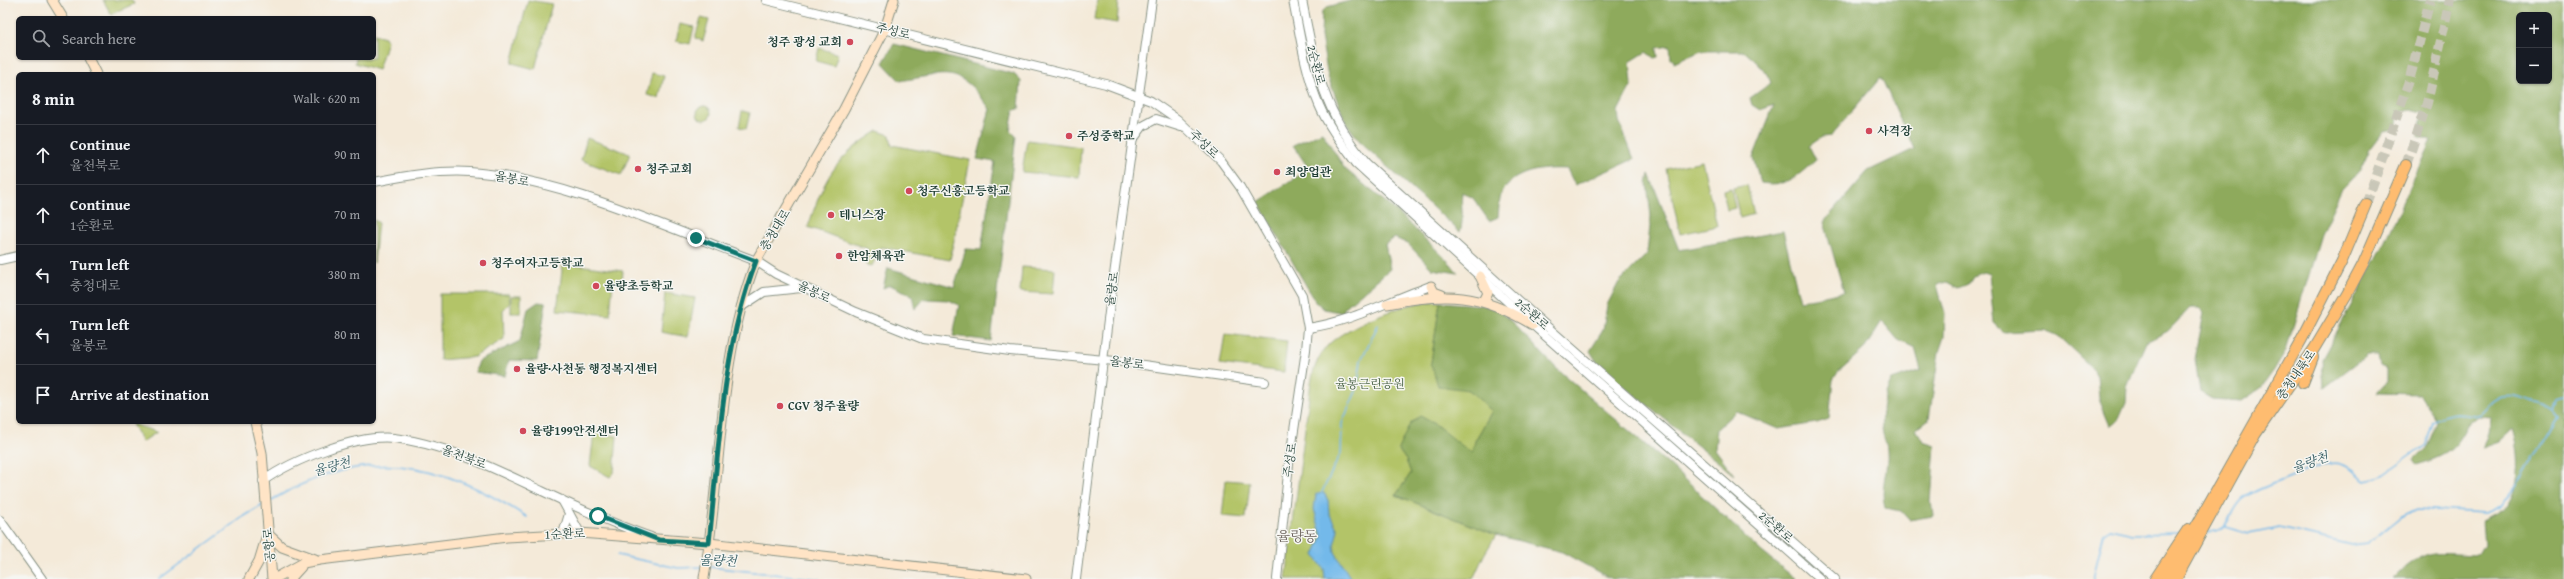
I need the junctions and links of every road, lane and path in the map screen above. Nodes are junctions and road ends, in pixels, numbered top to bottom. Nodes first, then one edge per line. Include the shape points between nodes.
1 (52, 0) edge
2 (766, 0) edge
3 (894, 0) edge
4 (1152, 0) edge
5 (1294, 0) edge
6 (1302, 0) edge
7 (62, 16) edge
8 (885, 29) junction
9 (89, 60) edge
10 (95, 72) edge
11 (1138, 95) junction
12 (1191, 132) junction
13 (1132, 142) junction
14 (2406, 165) tunnel mouth
15 (376, 182) edge
16 (2366, 204) tunnel mouth
17 (16, 256) edge
18 (0, 260) edge
19 (756, 261) junction
20 (1480, 276) junction
21 (1431, 286) joint
22 (806, 288) junction
23 (1442, 295) junction
24 (1484, 301) junction
25 (1387, 304) junction
26 (741, 307) junction
27 (1533, 325) junction
28 (1308, 328) junction
29 (2318, 343) junction
30 (1103, 360) junction
31 (1265, 382) dead end
32 (2303, 383) dead end
33 (255, 424) edge
34 (2225, 482) junction
35 (263, 485) junction
36 (562, 500) junction
37 (569, 514) junction
38 (0, 520) edge
39 (2191, 523) dead end
40 (268, 532) junction
41 (580, 532) junction
42 (563, 534) junction
43 (2189, 539) junction
44 (659, 540) junction
45 (709, 543) junction
46 (317, 560) junction
47 (704, 577) edge
48 (42, 579) edge
49 (249, 579) edge
50 (273, 579) edge
51 (290, 579) edge
52 (1026, 579) edge
53 (1076, 579) edge
54 (1277, 579) edge
55 (1820, 579) edge
56 (1835, 579) edge
57 (2155, 579) edge
58 (2166, 579) edge
59 (2176, 579) edge

1 - 7 main road
2 - 8 street, 주성로
3 - 8 main road, 충청대로
4 - 11 street, 율량로
5 - 20 street, 2순환로 via 1311,83 1335,134 1367,175
6 - 56 street, 2순환로 via 1312,53 1326,101 1344,134 1366,163 1535,316
8 - 11 street, 주성로 via 1106,84
8 - 19 main road, 충청대로 via 824,145
9 - 10 main road
11 - 12 street, 주성로 via 1151,101
11 - 13 street, 율량로
12 - 13 street via 1173,123 1156,119 1143,126
12 - 28 street, 주성로 via 1221,161 1240,187 1302,295
13 - 30 street, 율량로
14 - 29 highway, 충청내륙로 via 2363,264
15 - 19 street, 율봉로 via 443,172 480,173 523,180 606,205
16 - 34 highway, 충청내륙로 via 2342,261
17 - 18 street
19 - 22 street, 율봉로
19 - 26 main road, 충청대로
20 - 24 main road via 1488,293
20 - 27 street, 2순환로
21 - 23 main road via 1434,292
21 - 25 street
22 - 26 street via 764,292
22 - 30 street, 율봉로 via 923,339
23 - 24 main road
23 - 25 main road
24 - 27 main road
25 - 28 street via 1328,325
26 - 45 main road, 충청대로 via 728,381
27 - 55 street, 2순환로
28 - 54 street, 주성로 via 1289,464
29 - 32 highway
29 - 34 highway, 충청내륙로
30 - 31 street, 율봉로
30 - 53 street, 율량로
33 - 35 main road via 262,453
34 - 43 highway, 충청내륙로
35 - 36 street, 율천북로 via 280,469 322,452 360,440 394,438 450,451
35 - 40 main road, 공항로
36 - 37 street
36 - 44 street, 율천북로 via 613,524
37 - 41 street
37 - 42 street
38 - 48 street
39 - 43 highway
40 - 46 main road via 272,540 282,547
40 - 49 main road via 259,561
40 - 50 main road, 공항로
41 - 42 main road, 1순환로
41 - 44 main road, 1순환로
42 - 46 main road, 1순환로 via 507,537
43 - 57 highway
43 - 58 highway, 충청내륙로
43 - 59 highway, 충청내륙로
44 - 45 main road, 1순환로
45 - 47 main road, 충청대로
45 - 52 main road, 1순환로
46 - 50 main road, 1순환로 via 296,566
46 - 51 main road via 304,565

